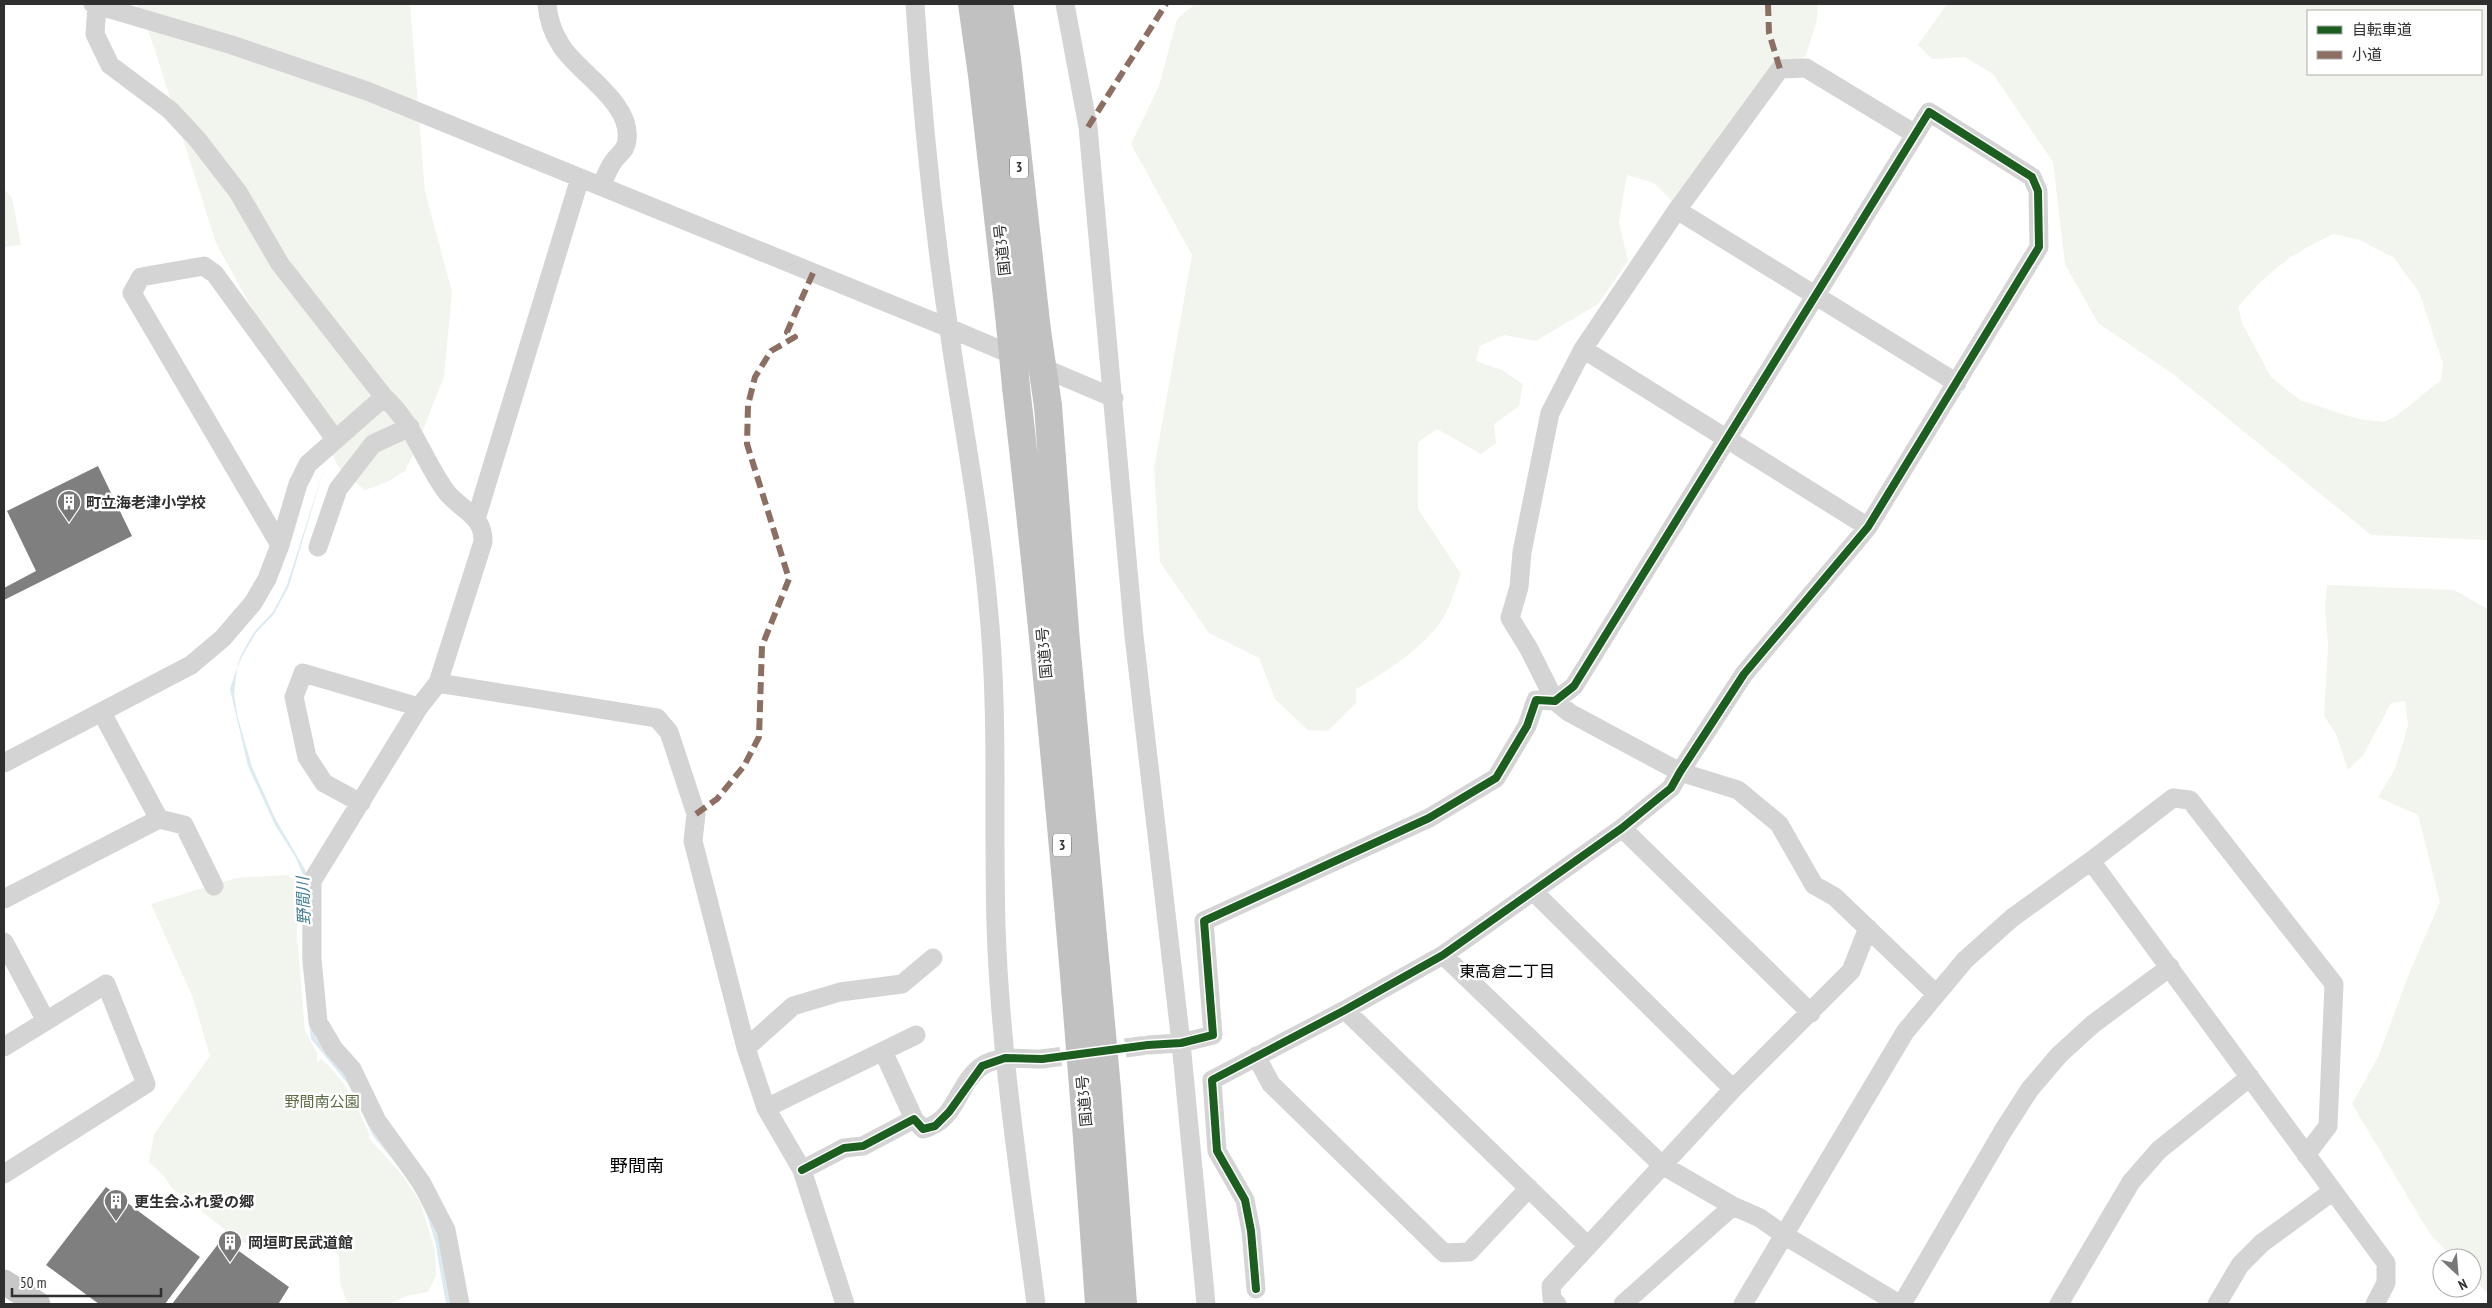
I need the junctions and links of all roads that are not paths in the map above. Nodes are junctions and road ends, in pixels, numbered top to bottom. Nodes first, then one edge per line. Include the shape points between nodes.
1 (95, 4) edge
2 (547, 4) edge
3 (915, 4) edge
4 (972, 4) edge
5 (999, 4) edge
6 (1064, 4) edge
7 (1915, 134) junction
8 (580, 178) junction
9 (601, 186) junction
10 (1677, 210) junction
11 (1816, 296) junction
12 (949, 328) junction
13 (1583, 349) junction
14 (1957, 383) junction
15 (384, 398) junction
16 (1114, 398) junction
17 (410, 427) junction
18 (335, 439) junction
19 (1727, 440) junction
20 (476, 518) junction
21 (1868, 527) junction
22 (280, 545) junction
23 (318, 547) dead end
24 (438, 683) junction
25 (1555, 701) junction
26 (419, 707) junction
27 (102, 713) junction
28 (4, 763) edge
29 (1680, 772) junction
30 (361, 803) junction
31 (159, 820) junction
32 (1622, 828) junction
33 (2091, 861) junction
34 (214, 886) dead end
35 (1534, 892) junction
36 (4, 899) edge
37 (1868, 928) junction
38 (4, 942) edge
39 (1443, 954) junction
40 (933, 958) dead end
41 (2170, 967) junction
42 (1936, 993) junction
43 (1345, 1010) junction
44 (1811, 1013) junction
45 (46, 1021) junction
46 (916, 1035) dead end
47 (1181, 1043) junction
48 (1148, 1045) tunnel mouth
49 (4, 1046) edge
50 (746, 1048) junction
51 (883, 1051) junction
52 (1256, 1056) junction
53 (1005, 1058) junction
54 (1042, 1059) tunnel mouth
55 (2250, 1077) junction
56 (1734, 1089) junction
57 (766, 1108) junction
58 (914, 1119) junction
59 (2306, 1155) junction
60 (1662, 1165) junction
61 (802, 1170) junction
62 (4, 1174) edge
63 (1529, 1188) junction
64 (2333, 1191) junction
65 (1733, 1206) junction
66 (1784, 1235) junction
67 (1588, 1246) junction
68 (4, 1282) edge
69 (1256, 1289) dead end
70 (38, 1304) edge
71 (460, 1304) edge
72 (845, 1304) edge
73 (1036, 1304) edge
74 (1099, 1304) edge
75 (1123, 1304) edge
76 (1206, 1304) edge
77 (1558, 1304) edge
78 (1623, 1304) edge
79 (1743, 1304) edge
80 (1901, 1304) edge
81 (2059, 1304) edge
82 (2217, 1304) edge
83 (2375, 1304) edge

1 - 8 street via 213,39 367,91
1 - 15 street via 95,34 110,64 170,110 197,139 238,192 280,264
2 - 9 street via 553,29 563,48 618,108 627,124 624,151 613,162
3 - 12 street via 922,115
4 - 74 highway, 国道3号 / 3, bridge via 1031,521 1073,959
5 - 75 highway, 国道3号 / 3, bridge via 1036,331 1048,406
6 - 16 street via 1088,126
7 - 10 street via 1806,68 1780,69
7 - 11 street
7 - 14 street via 1929,112 2032,177 2038,191 2039,247
8 - 9 street
8 - 20 street
9 - 12 street
10 - 11 street
10 - 13 street
11 - 14 street
11 - 19 street
12 - 16 street
12 - 53 street via 978,520 994,678 996,926
13 - 19 street
13 - 25 street via 1550,413 1522,552 1519,587 1510,618
14 - 21 street
15 - 17 street via 399,410
15 - 18 street
16 - 47 street via 1134,636
17 - 20 street via 445,490
17 - 23 street via 373,444 344,481 338,489
18 - 22 street via 308,464 298,484
18 - 22 street via 215,274 204,266 141,277 132,293
19 - 21 street
19 - 25 street via 1574,686
20 - 24 street via 483,529 483,542
21 - 29 street via 1744,674
22 - 27 street via 267,579 253,603 223,638 191,665
24 - 26 street
24 - 50 street via 657,718 664,725 696,814 693,841
25 - 29 street via 1570,713
25 - 47 street via 1536,700 1527,726 1496,778 1428,818 1204,921 1213,1035
26 - 30 street
26 - 30 street via 303,673 294,696 308,757 324,783
27 - 28 street
27 - 31 street
29 - 32 street via 1671,788
29 - 37 street via 1738,790 1778,824 1814,885 1835,897
30 - 71 street via 312,881 312,959 318,1022 334,1049 352,1069 377,1121 421,1182 446,1230
31 - 34 street via 184,825
31 - 36 street
32 - 35 street
32 - 44 street
33 - 41 street
33 - 42 street via 2012,918 1965,960
33 - 59 street via 2173,798 2190,800 2334,984 2328,1126
35 - 39 street
35 - 56 street
37 - 42 street
37 - 44 street via 1851,971
38 - 45 street
39 - 43 street
39 - 60 street
40 - 50 street via 902,984 840,992 793,1006
41 - 55 street
41 - 80 street via 2093,1024 2059,1055 2030,1090
42 - 66 street via 1905,1032
43 - 52 street
43 - 63 street
44 - 56 street
45 - 49 street
45 - 62 street via 106,984 146,1084
46 - 51 street
47 - 48 street
47 - 76 street
50 - 57 street
51 - 57 street
51 - 58 street
52 - 63 street via 1271,1084 1444,1253 1469,1252
52 - 69 street via 1212,1080 1217,1151 1245,1200
53 - 54 street
53 - 58 street via 982,1066 935,1126 923,1129
53 - 73 street
55 - 59 street
55 - 81 street via 2159,1150 2131,1182
56 - 60 street
57 - 61 street
58 - 61 street via 863,1146 844,1148
59 - 64 street
60 - 65 street
60 - 67 street
61 - 72 street
63 - 67 street
64 - 82 street via 2262,1243 2240,1265
64 - 83 street via 2386,1263 2386,1283
65 - 66 street via 1760,1218
65 - 78 street
66 - 79 street
66 - 80 street
67 - 77 street via 1551,1286 1552,1299
68 - 70 main road

